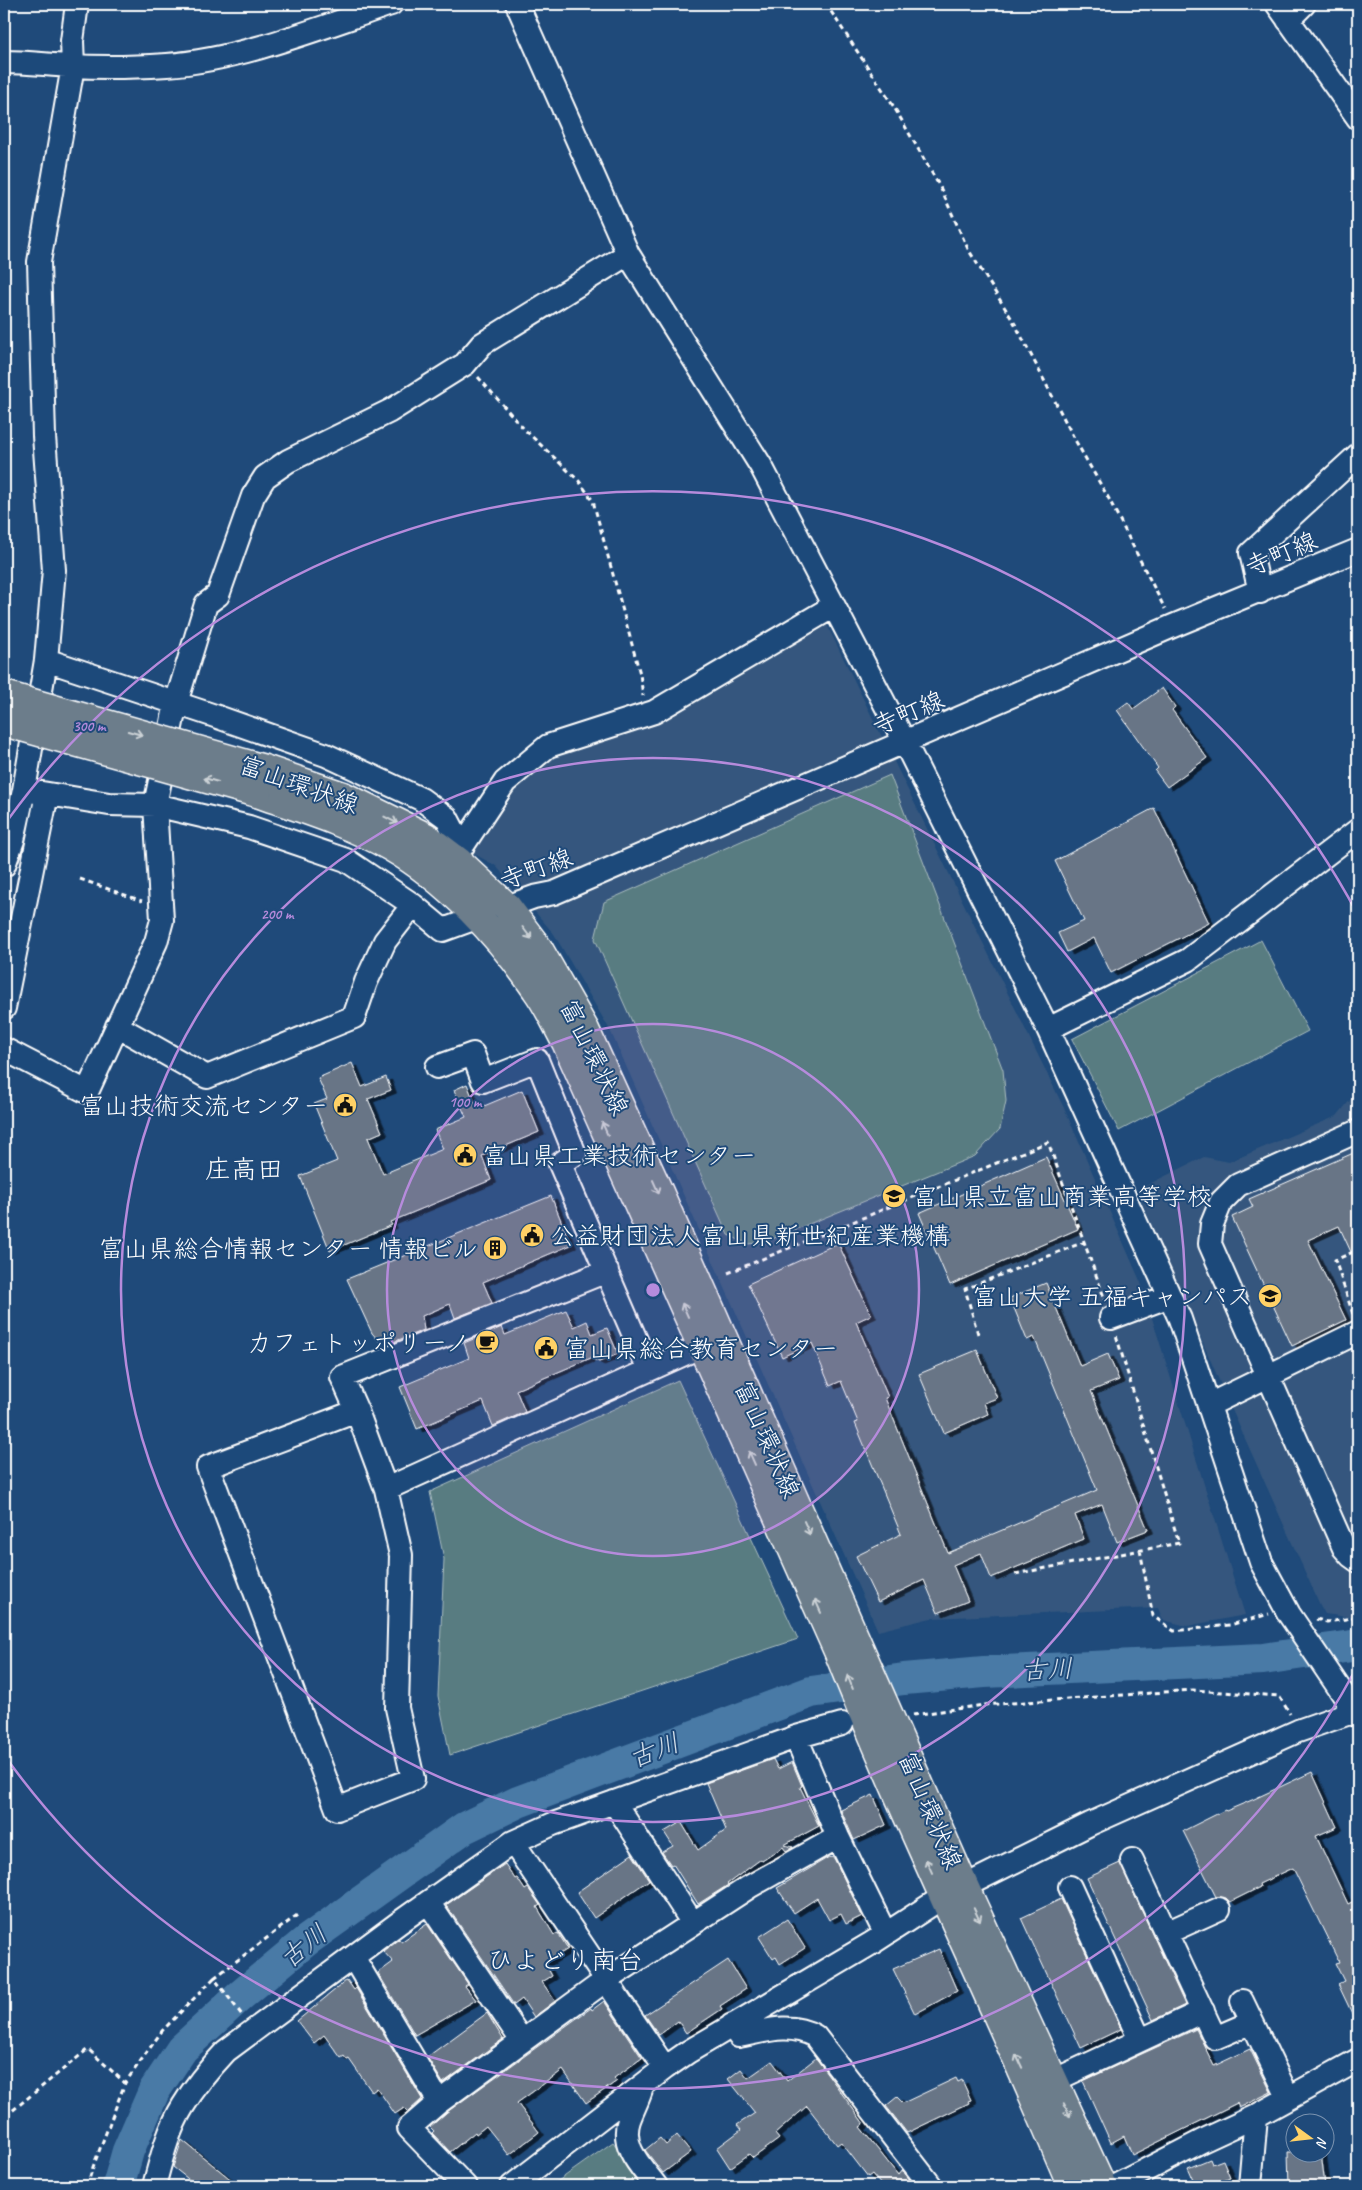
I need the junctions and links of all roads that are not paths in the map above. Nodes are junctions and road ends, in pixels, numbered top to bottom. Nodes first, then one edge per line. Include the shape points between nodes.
1 (78, 4) edge
2 (391, 4) edge
3 (517, 4) edge
4 (1304, 4) edge
5 (1283, 12) edge
6 (4, 62) edge
7 (73, 66) junction
8 (1358, 118) edge
9 (628, 254) junction
10 (1358, 454) edge
11 (1358, 550) edge
12 (1260, 592) junction
13 (834, 606) junction
14 (46, 660) junction
15 (4, 695) edge
16 (176, 703) junction
17 (4, 722) edge
18 (905, 743) junction
19 (261, 781) junction
20 (24, 790) junction
21 (46, 794) junction
22 (155, 805) junction
23 (1358, 830) edge
24 (4, 865) edge
25 (413, 905) junction
26 (507, 907) junction
27 (477, 919) junction
28 (4, 1008) edge
29 (117, 1026) junction
30 (1048, 1030) junction
31 (4, 1049) edge
32 (437, 1067) dead end
33 (1358, 1131) edge
34 (607, 1270) junction
35 (1170, 1296) junction
36 (1111, 1318) road end
37 (1357, 1328) edge
38 (702, 1346) junction
39 (649, 1370) junction
40 (1268, 1376) junction
41 (1209, 1405) junction
42 (357, 1411) junction
43 (386, 1489) junction
44 (1358, 1561) edge
45 (849, 1650) junction
46 (1354, 1708) edge
47 (875, 1716) junction
48 (796, 1737) junction
49 (614, 1802) junction
50 (838, 1837) junction
51 (513, 1842) junction
52 (1132, 1860) dead end
53 (1070, 1887) dead end
54 (954, 1892) junction
55 (428, 1902) junction
56 (1219, 1909) dead end
57 (692, 1922) junction
58 (886, 1933) junction
59 (1166, 1933) junction
60 (353, 1957) junction
61 (606, 1980) junction
62 (1242, 2001) dead end
63 (1202, 2012) junction
64 (1252, 2022) junction
65 (732, 2025) junction
66 (1140, 2040) junction
67 (522, 2041) junction
68 (1358, 2060) edge
69 (665, 2068) junction
70 (1053, 2080) junction
71 (643, 2086) junction
72 (1288, 2097) junction
73 (439, 2102) junction
74 (1256, 2116) junction
75 (154, 2186) edge
76 (465, 2186) edge
77 (512, 2186) edge
78 (656, 2186) edge
79 (931, 2186) edge
80 (1072, 2186) edge
81 (1102, 2186) edge
82 (1116, 2186) edge
83 (1250, 2186) edge

1 - 7 street via 72,41
2 - 7 street via 281,41 211,59 168,65
3 - 9 street
4 - 5 street
5 - 8 street
6 - 7 street
7 - 14 street via 39,262 44,436 54,570
9 - 13 street via 761,466
9 - 16 street via 482,344 465,364 390,411 288,461 264,478 252,496 218,595 206,604
10 - 12 street via 1251,553
11 - 12 street, 寺町線
12 - 18 street, 寺町線 via 1173,626
13 - 16 street via 646,716 548,746 504,782 462,847 447,818 421,799 326,755
13 - 18 street
14 - 16 street
14 - 20 street
15 -> 19 main road, 富山環状線, bridge
16 - 22 street
19 -> 17 main road, 富山環状線, bridge
18 - 26 street, 寺町線 via 554,893
18 - 30 street
19 -> 26 main road, 富山環状線 via 343,796 426,837 459,862
19 - 27 main road, 富山環状線 via 391,847 446,887
20 - 21 street
20 - 24 street
21 - 22 street via 109,804
21 - 28 street
22 - 25 street via 249,827 346,860
22 - 29 street via 162,920 156,942
23 - 30 street via 1188,960
25 - 27 street, 寺町線 via 443,930
25 - 29 street via 385,941 354,1017 318,1032 206,1077
26 - 27 street, 寺町線
26 -> 45 main road, 富山環状線 via 538,948 585,1030
38 -> 27 main road, 富山環状線 via 566,1042 538,990
29 - 31 street via 87,1092
30 - 35 street
32 - 34 street via 473,1054 483,1082 537,1060 575,1154 560,1164
33 - 40 street via 1238,1185 1221,1202 1212,1224 1210,1244
34 - 39 street
34 - 42 street via 342,1377
35 - 36 street
35 - 41 street
37 - 40 street
38 - 39 street
45 -> 38 main road, 富山環状線
39 - 43 street
40 - 41 street
40 - 44 street via 1344,1548
41 - 46 street via 1280,1614
42 - 43 street
42 - 43 street via 208,1467 337,1809 413,1779 397,1708 401,1555
45 - 47 main road, 富山環状線
46 - 54 street via 1090,1824
47 - 48 street
47 - 54 main road, 富山環状線
48 - 49 street
48 - 50 street
49 - 51 street
49 - 57 street
50 - 57 street
50 - 58 street
51 - 55 street
51 - 61 street
52 - 59 street
53 - 66 street
54 - 58 street
54 -> 70 main road, 富山環状線
80 -> 54 main road, 富山環状線
55 - 60 street
55 - 67 street
56 - 59 street
57 - 61 street
58 - 65 street
59 - 63 street
60 - 73 street
60 - 75 street via 226,2051 216,2062 182,2107 163,2153
61 - 67 street
61 - 69 street
62 - 64 street
63 - 64 street via 1215,2038
63 - 66 street
64 - 72 street
65 - 69 street
65 - 79 street via 739,2036 787,2027 805,2030 815,2036
66 - 70 street
67 - 73 street
68 - 72 street
69 - 71 street
70 -> 81 main road, 富山環状線
71 - 77 street
71 - 78 street via 626,2136 628,2148
72 - 74 street
73 - 76 street via 409,2128
74 - 82 street
74 - 83 street

